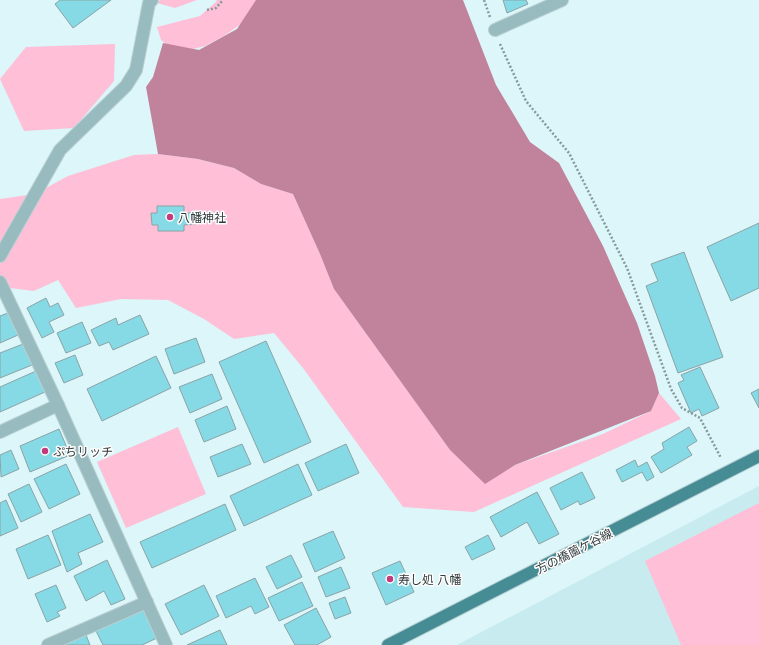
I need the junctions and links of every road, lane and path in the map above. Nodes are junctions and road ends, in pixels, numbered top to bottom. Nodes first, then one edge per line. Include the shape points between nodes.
1 (152, 0) edge
2 (223, 0) edge
3 (484, 0) edge
4 (562, 0) edge
5 (207, 10) dead end
6 (495, 30) junction
7 (0, 256) edge
8 (0, 282) edge
9 (58, 405) junction
10 (0, 432) edge
11 (759, 456) edge
12 (729, 472) junction
13 (147, 602) junction
14 (48, 645) edge
15 (166, 645) edge
16 (388, 645) edge

1 - 7 street via 149,3 136,70 126,86 60,150
2 - 5 path via 216,8
3 - 6 path
4 - 6 street
6 - 12 path via 526,101 569,153 628,268 671,390 682,408 700,418
8 - 9 street
9 - 10 street
9 - 13 street
11 - 12 main road, 方の橋薗ケ谷線
12 - 16 main road, 方の橋薗ケ谷線
13 - 14 street
13 - 15 street

